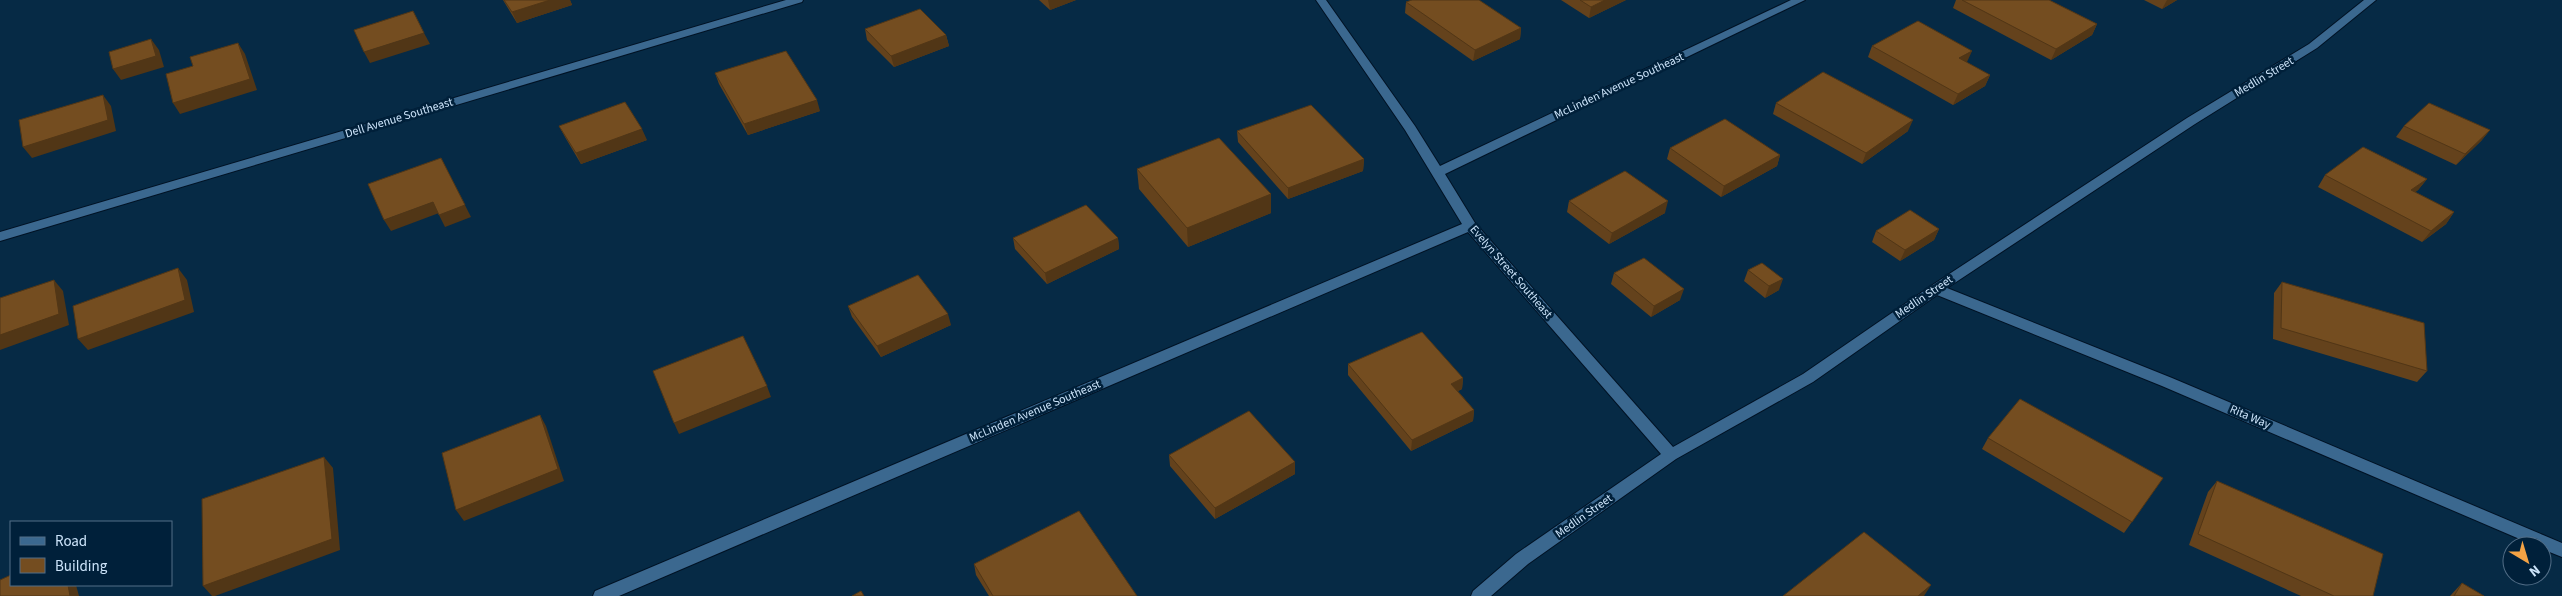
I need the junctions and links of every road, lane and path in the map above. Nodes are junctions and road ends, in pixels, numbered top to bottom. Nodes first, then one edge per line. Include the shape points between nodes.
1 (798, 0) edge
2 (1321, 0) edge
3 (1800, 0) edge
4 (2371, 0) edge
5 (1438, 172) junction
6 (1470, 226) junction
7 (0, 237) edge
8 (1936, 289) junction
9 (1670, 455) junction
10 (2562, 550) edge
11 (601, 596) edge
12 (1479, 596) edge

1 - 7 street, Dell Avenue Southeast
2 - 5 street, Evelyn Street Southeast
3 - 5 street, McLinden Avenue Southeast
4 - 8 street, Medlin Street via 2313,46 2191,121
5 - 6 street, Evelyn Street Southeast
6 - 9 street, Evelyn Street Southeast
6 - 11 street, McLinden Avenue Southeast
8 - 9 street, Medlin Street via 1808,378
8 - 10 street, Rita Way via 2176,386
9 - 12 street, Medlin Street via 1522,559

